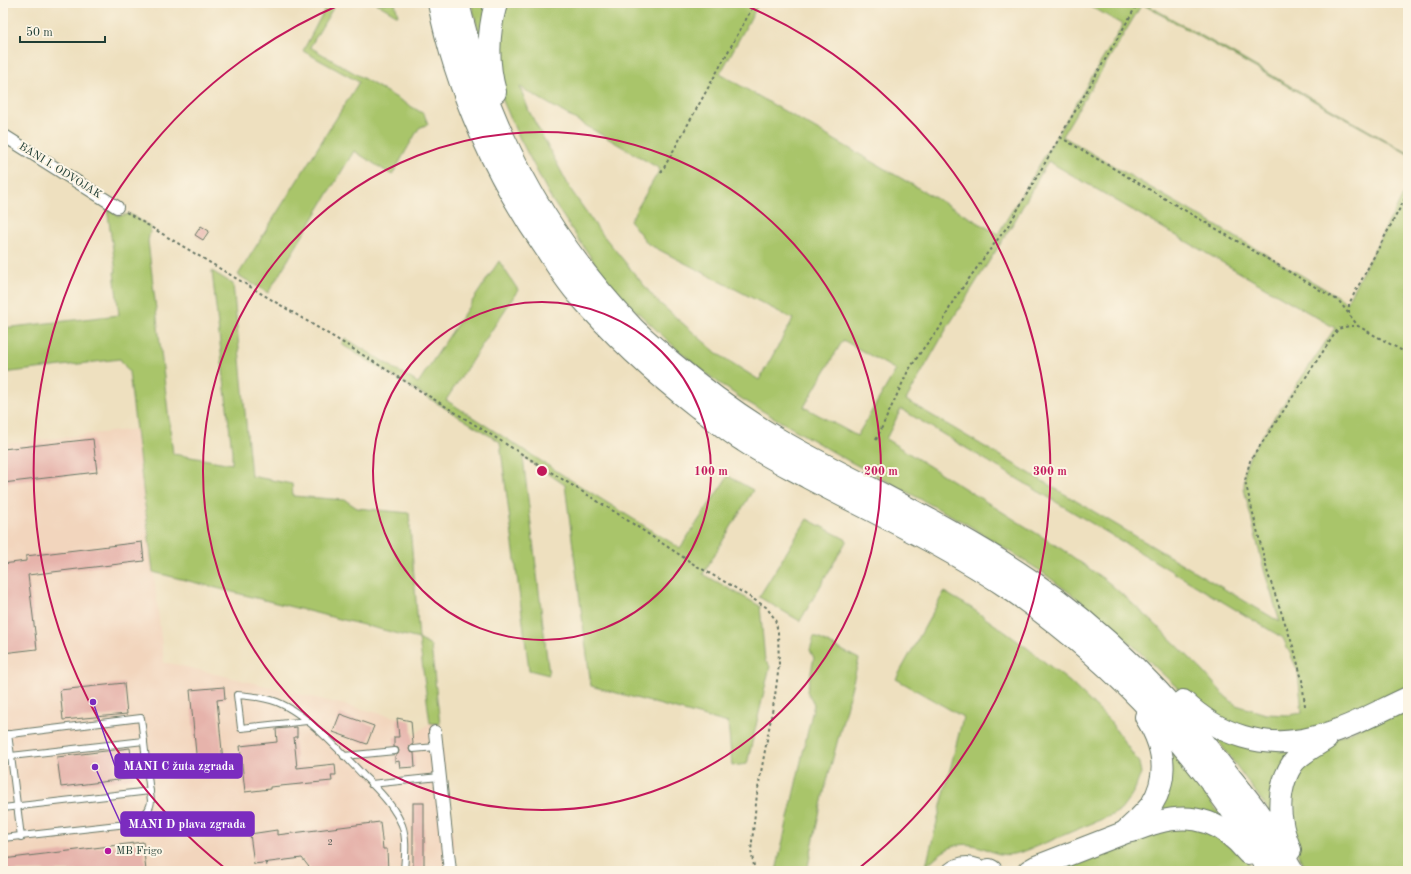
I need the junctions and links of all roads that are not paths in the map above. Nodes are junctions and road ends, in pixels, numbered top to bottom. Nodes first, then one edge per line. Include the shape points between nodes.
1 (430, 3) edge
2 (439, 3) edge
3 (458, 3) edge
4 (496, 3) edge
5 (465, 92) junction
6 (3, 135) edge
7 (528, 189) junction
8 (117, 206) road end
9 (1089, 626) junction
10 (1124, 681) junction
11 (1408, 698) edge
12 (307, 721) junction
13 (1340, 729) junction
14 (435, 732) dead end
15 (6, 734) edge
16 (144, 741) junction
17 (436, 747) junction
18 (413, 749) dead end
19 (395, 751) dead end
20 (11, 756) junction
21 (344, 756) junction
22 (3, 757) edge
23 (439, 777) junction
24 (371, 784) junction
25 (150, 791) junction
26 (17, 807) junction
27 (3, 808) edge
28 (1126, 832) junction
29 (21, 837) junction
30 (3, 838) edge
31 (1028, 870) edge
32 (404, 871) edge
33 (450, 871) edge
34 (947, 871) edge
35 (990, 871) edge
36 (1263, 871) edge
37 (1269, 871) edge
38 (1292, 871) edge
39 (1296, 871) edge

1 - 5 highway via 449,72
2 - 5 highway
3 - 7 highway via 477,72 504,141
4 - 7 highway via 490,29 493,84 526,168
5 - 10 highway via 489,152 516,204 538,238 575,291 633,352 666,382 742,440 960,557 1008,588 1063,627
6 - 8 street, BANI I. ODVOJAK
7 - 9 highway via 596,286 634,329 703,389 778,439 979,547 1032,582
9 - 13 highway via 1125,647 1206,721 1234,735 1252,740 1290,742
9 - 38 highway via 1156,689 1208,747 1263,821
10 - 28 highway via 1154,730 1163,764 1162,776 1152,804
10 - 37 highway via 1190,755 1242,826
11 - 13 highway
12 - 12 lane via 242,728 237,695 277,702
12 - 21 lane
13 - 39 highway via 1293,763 1282,789 1282,824
14 - 17 street
15 - 16 lane via 141,718
15 - 20 lane
16 - 20 lane
16 - 25 lane
17 - 18 lane
17 - 23 street
19 - 21 lane
20 - 22 lane
20 - 26 lane
21 - 24 lane
23 - 24 lane
23 - 33 street
24 - 32 lane via 386,799 402,827 405,841
25 - 26 lane
25 - 29 lane via 148,812 127,824
26 - 27 lane
26 - 29 lane
28 - 31 highway
28 - 36 highway via 1169,819 1198,819 1228,832
29 - 30 lane
34 - 35 street via 960,863 970,862

